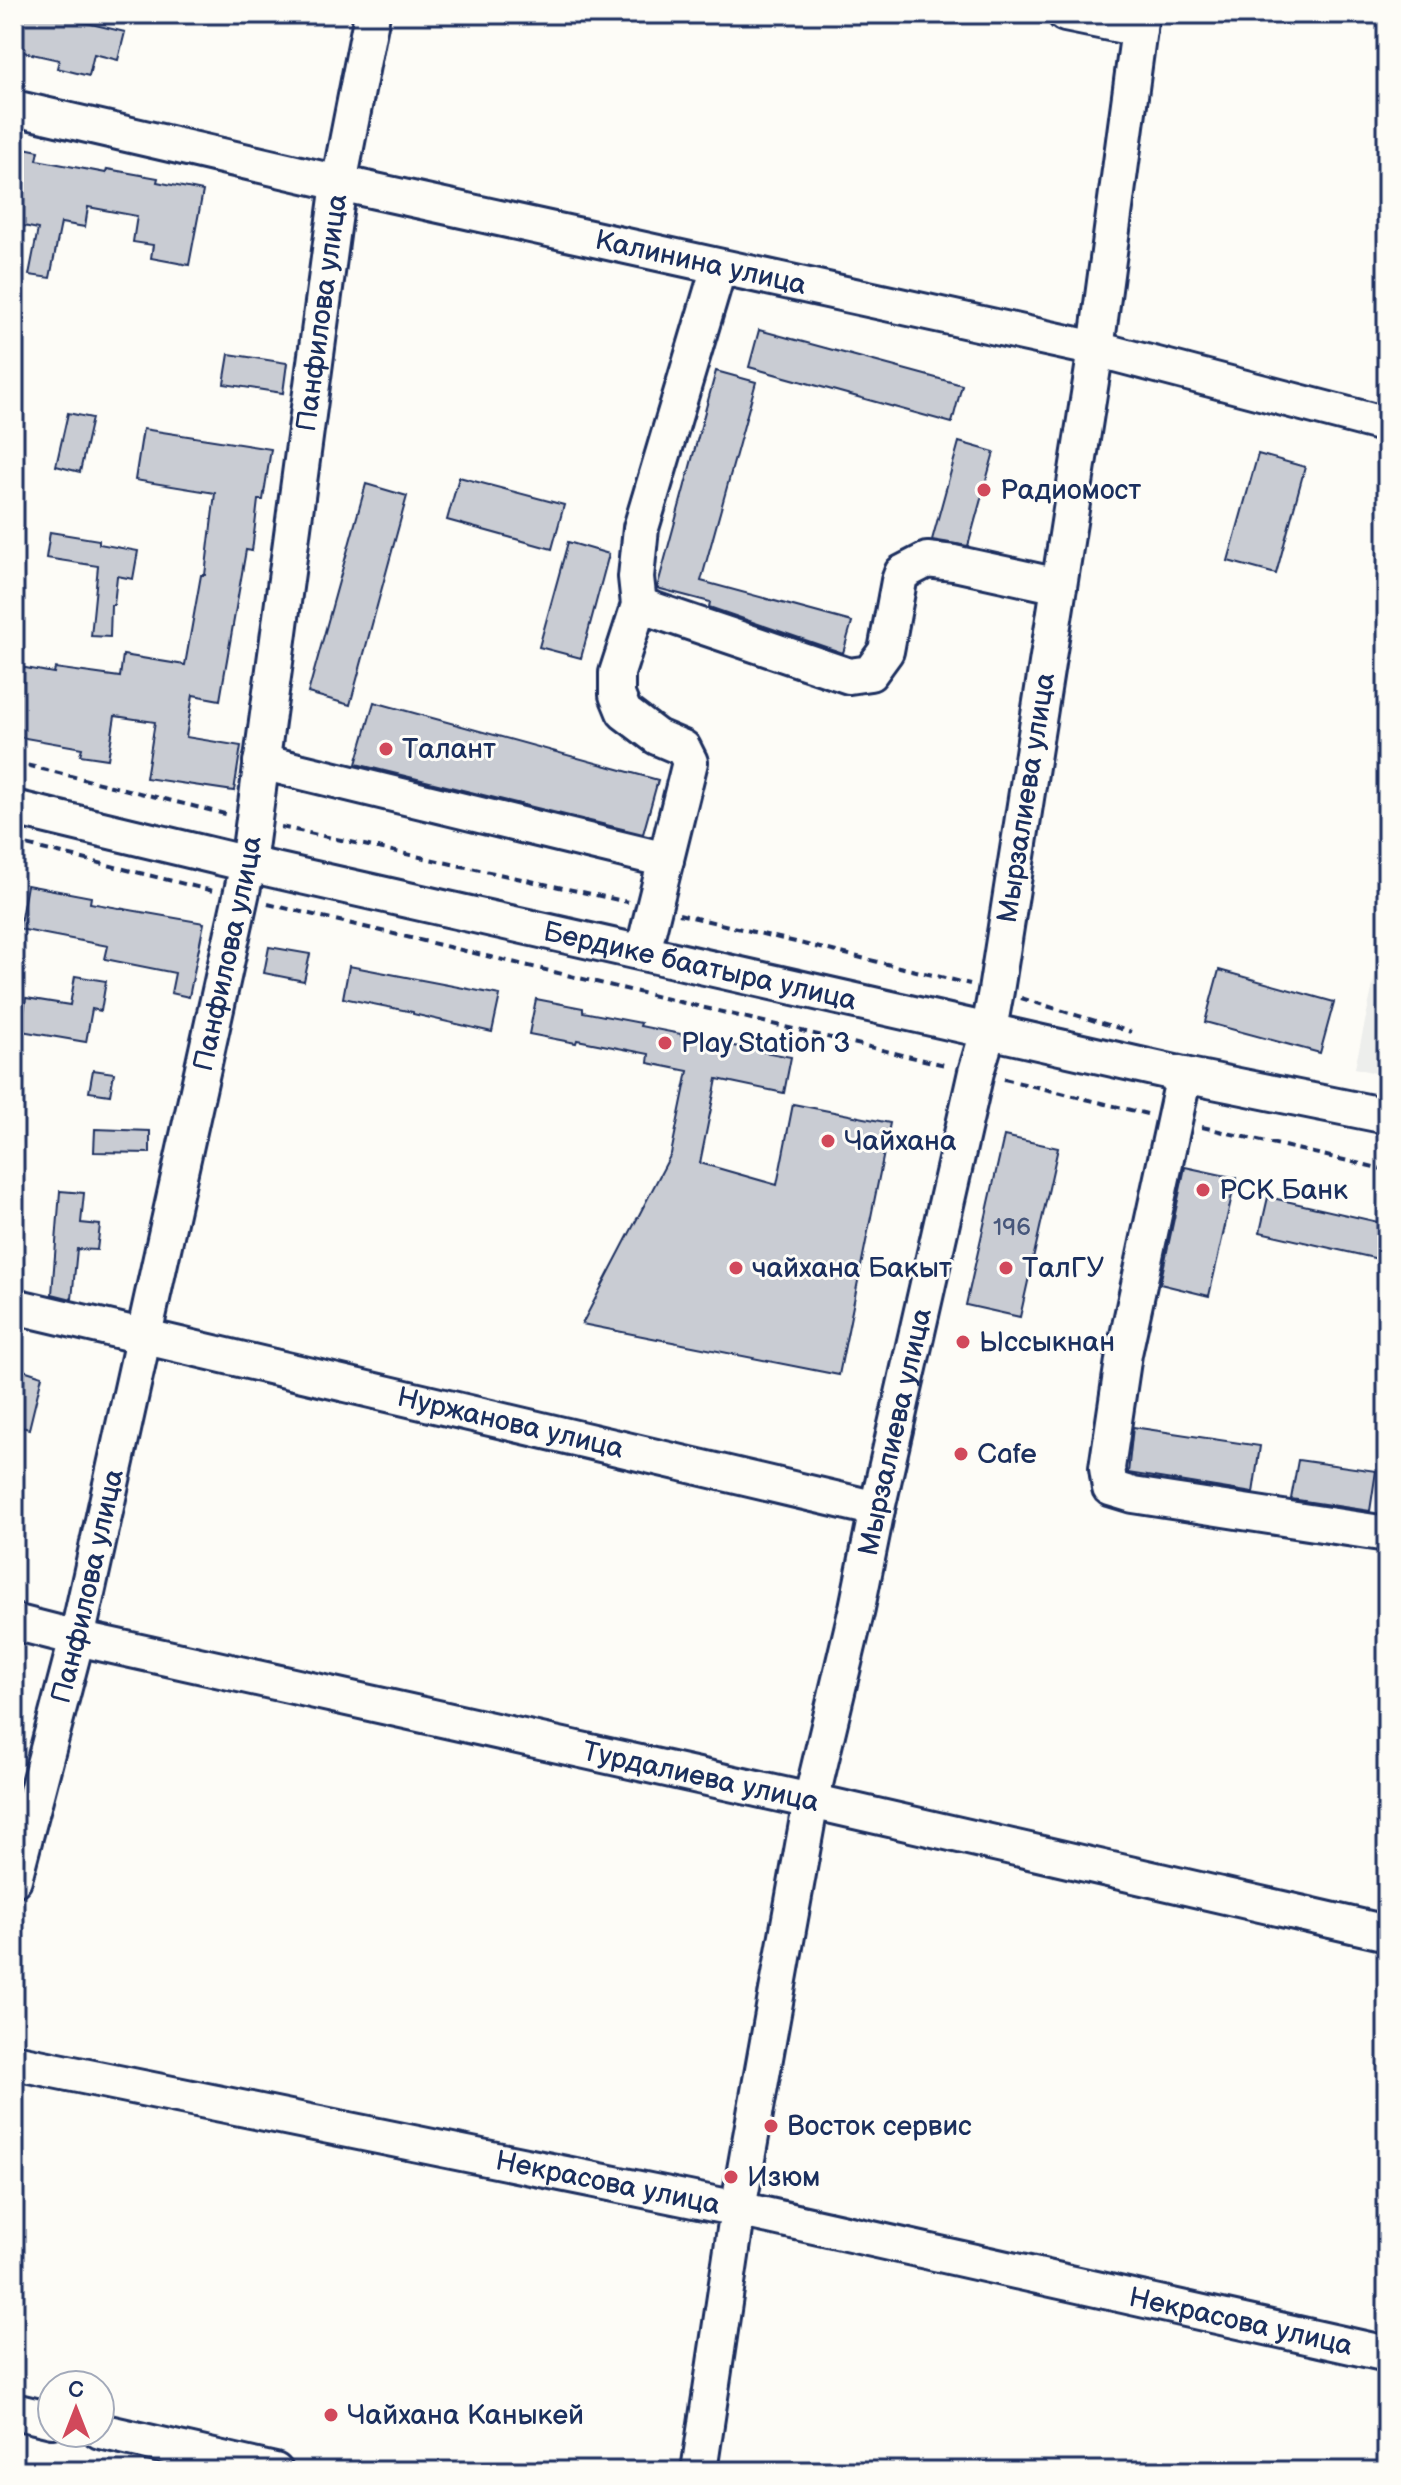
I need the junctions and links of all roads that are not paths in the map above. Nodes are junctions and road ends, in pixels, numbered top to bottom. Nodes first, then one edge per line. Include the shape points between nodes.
1 (372, 14) edge
2 (1065, 14) edge
3 (1140, 22) edge
4 (14, 108) edge
5 (339, 183) junction
6 (719, 267) junction
7 (1096, 349) junction
8 (1387, 425) edge
9 (1059, 586) junction
10 (639, 605) junction
11 (261, 762) junction
12 (14, 808) edge
13 (666, 860) junction
14 (248, 864) junction
15 (643, 952) junction
16 (989, 1029) junction
17 (1184, 1075) junction
18 (1387, 1116) edge
19 (14, 1306) edge
20 (143, 1336) junction
21 (877, 1509) junction
22 (1387, 1534) edge
23 (14, 1622) edge
24 (77, 1638) junction
25 (811, 1801) junction
26 (14, 1879) edge
27 (1387, 1933) edge
28 (14, 2062) edge
29 (738, 2209) junction
30 (1387, 2354) edge
31 (14, 2411) edge
32 (36, 2416) edge
33 (116, 2435) edge
34 (275, 2471) edge
35 (699, 2471) edge

1 - 5 street, Панфилова улица
2 - 3 street
3 - 7 street, Мырзалиева улица
4 - 5 street, Калинина улица
5 - 6 street, Калинина улица
5 - 11 street, Панфилова улица
6 - 7 street, Калинина улица
6 - 10 street via 641,528
7 - 8 street, Калинина улица
7 - 9 street, Мырзалиева улица
9 - 10 street via 954,563 927,560 913,566 899,581 886,651 870,673 849,676
9 - 16 street, Мырзалиева улица
10 - 13 street via 617,673 617,695 624,712 657,737 683,748 690,762
11 - 13 street
11 - 14 street, Панфилова улица
12 - 14 street, Бердике баатыра улица
13 - 15 street
14 - 15 street, Бердике баатыра улица
14 - 20 street, Панфилова улица
15 - 16 street, Бердике баатыра улица
16 - 17 street, Бердике баатыра улица
16 - 21 street, Мырзалиева улица
17 - 18 street, Бердике баатыра улица
17 - 22 street via 1124,1354 1107,1468 1110,1488
19 - 20 street, Нуржанова улица
20 - 21 street, Нуржанова улица
20 - 24 street, Панфилова улица
21 - 25 street, Мырзалиева улица
23 - 24 street, Турдалиева улица
24 - 25 street, Турдалиева улица
24 - 26 street, Панфилова улица
25 - 27 street, Турдалиева улица
25 - 29 street, Мырзалиева улица
28 - 29 street, Некрасова улица
29 - 30 street, Некрасова улица
29 - 35 street, Мырзалиева улица
31 - 32 street
33 - 34 street

